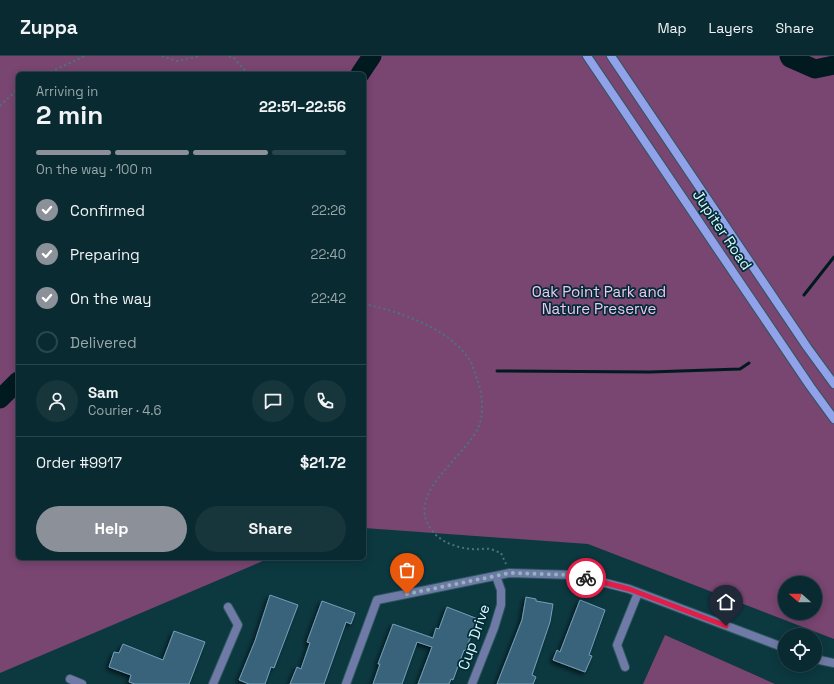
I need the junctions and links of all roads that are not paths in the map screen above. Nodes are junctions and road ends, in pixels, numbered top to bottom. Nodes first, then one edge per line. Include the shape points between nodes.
1 (587, 56) edge
2 (611, 56) edge
3 (834, 384) edge
4 (834, 419) edge
5 (496, 576) junction
6 (638, 593) junction
7 (228, 606) dead end
8 (778, 645) edge
9 (822, 660) edge
10 (834, 662) edge
11 (625, 667) dead end
12 (70, 678) dead end
13 (82, 684) edge
14 (213, 684) edge
15 (346, 684) edge
16 (472, 684) edge

1 - 4 main road, Jupiter Road
2 - 3 main road, Jupiter Road
5 - 6 street via 510,573 574,575
5 - 15 street via 377,600
5 - 16 street, Cup Drive via 501,590 501,605
6 - 8 street
6 - 11 street via 617,645
7 - 14 street via 238,625
9 - 10 street
12 - 13 street

